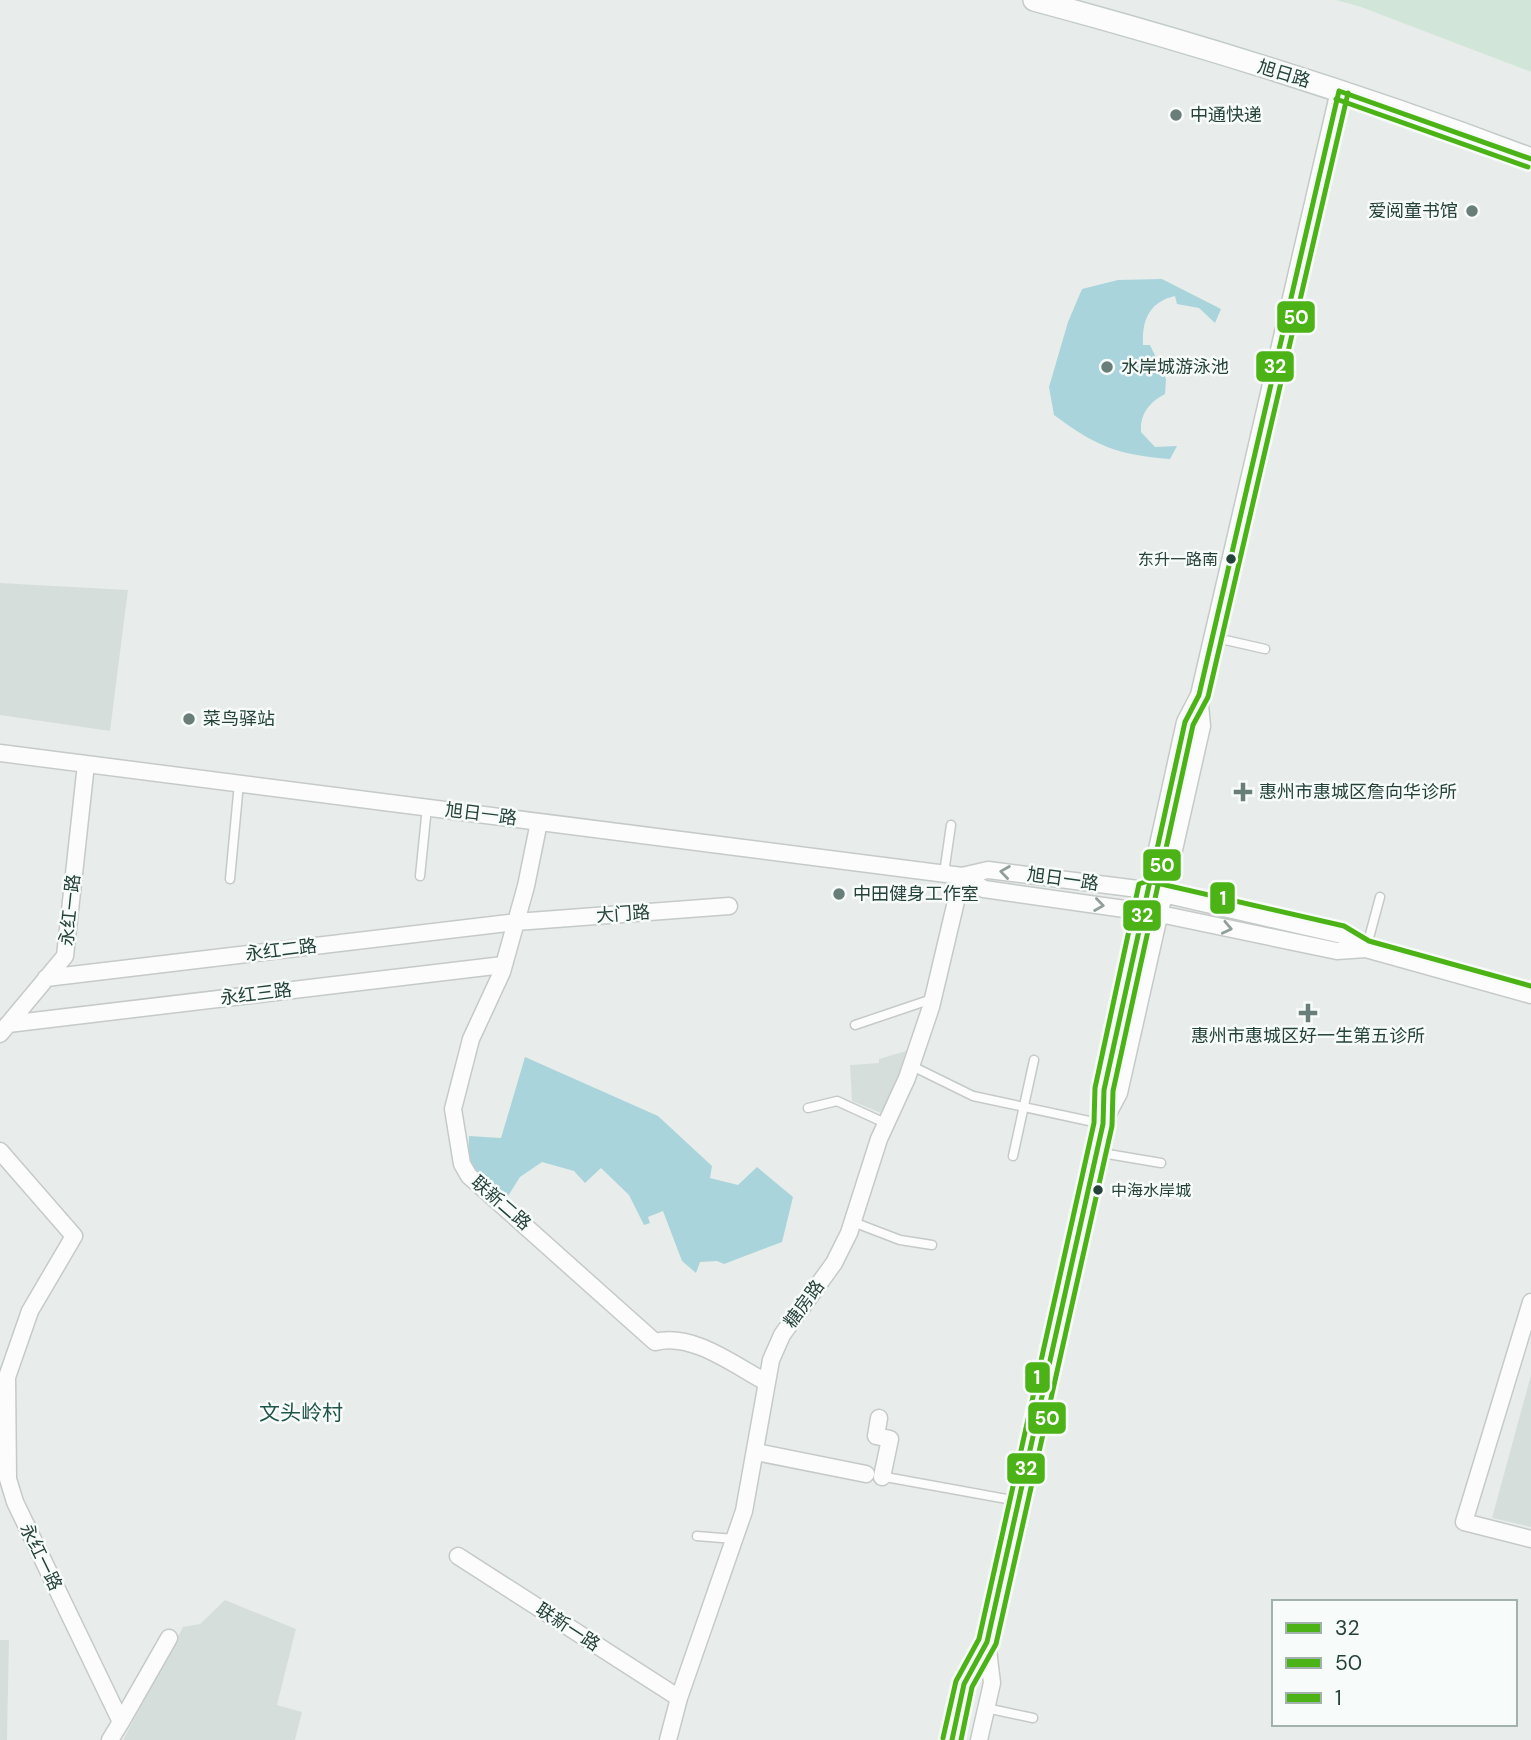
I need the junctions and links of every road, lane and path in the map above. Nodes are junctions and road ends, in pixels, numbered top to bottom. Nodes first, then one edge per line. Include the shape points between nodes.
1 (1034, 0) edge
2 (1339, 91) junction
3 (1531, 159) edge
4 (1212, 637) junction
5 (1265, 649) dead end
6 (1199, 695) junction
7 (0, 753) edge
8 (86, 764) junction
9 (239, 783) junction
10 (427, 807) junction
11 (539, 822) junction
12 (951, 825) dead end
13 (944, 873) junction
14 (420, 876) dead end
15 (962, 876) junction
16 (230, 879) dead end
17 (1146, 890) junction
18 (1165, 893) junction
19 (1380, 897) dead end
20 (729, 906) dead end
21 (1142, 911) junction
22 (1160, 914) junction
23 (516, 922) junction
24 (1366, 949) junction
25 (503, 965) junction
26 (46, 978) junction
27 (1531, 995) edge
28 (933, 999) junction
29 (855, 1025) dead end
30 (4, 1029) edge
31 (1034, 1060) dead end
32 (912, 1066) junction
33 (1024, 1107) junction
34 (808, 1108) dead end
35 (885, 1122) junction
36 (1103, 1124) junction
37 (0, 1151) edge
38 (1096, 1152) junction
39 (1013, 1156) dead end
40 (1161, 1163) dead end
41 (853, 1222) junction
42 (932, 1245) dead end
43 (1531, 1302) edge
44 (766, 1382) junction
45 (880, 1418) dead end
46 (756, 1452) junction
47 (874, 1475) junction
48 (1018, 1501) junction
49 (697, 1535) dead end
50 (734, 1539) junction
51 (1531, 1539) edge
52 (458, 1556) dead end
53 (169, 1638) dead end
54 (986, 1642) junction
55 (678, 1698) junction
56 (986, 1708) junction
57 (1033, 1718) dead end
58 (121, 1722) junction
59 (110, 1740) edge
60 (668, 1740) edge
61 (951, 1740) edge
62 (979, 1740) edge

1 - 2 main road, 旭日路
2 - 3 main road, 旭日路
2 - 4 street
4 - 5 lane
4 - 6 street
6 - 17 street via 1185,722
6 - 18 street via 1202,726
7 - 8 street, 旭日一路
8 - 9 street, 旭日一路
8 - 26 street, 永红一路 via 65,956
9 - 10 street, 旭日一路
9 - 16 lane
10 - 11 street, 旭日一路
10 - 14 lane
11 - 13 street, 旭日一路
11 - 23 street, 联新二路
12 - 13 lane
13 - 15 street, 旭日一路
17 -> 15 street, 旭日一路 via 988,870
15 -> 21 street, 旭日一路 via 984,889
15 - 28 street, 糖房路
17 - 18 street, 旭日一路
17 - 21 street
18 - 22 street
18 - 24 street, 旭日一路 via 1342,934
19 - 24 lane
20 - 23 street, 大门路
21 - 22 street, 旭日一路
21 - 36 street via 1104,1090
22 -> 24 street, 旭日一路 via 1337,951
22 - 36 street via 1119,1093
23 - 25 street, 联新二路
23 - 26 street, 永红二路
24 - 27 street, 旭日一路
25 - 30 street, 永红三路
25 - 44 street, 联新二路 via 493,997 471,1039 452,1112 466,1173 654,1342 690,1343
26 - 30 street, 永红一路
28 - 29 lane
28 - 32 street, 糖房路
31 - 33 lane
32 - 33 lane via 973,1097
32 - 35 street, 糖房路
33 - 36 lane
33 - 39 lane
34 - 35 lane via 836,1101
35 - 41 street, 糖房路
36 - 38 street
37 - 58 street, 永红一路 via 74,1236 30,1311 6,1377 9,1485
38 - 40 lane
38 - 48 street
41 - 42 lane via 900,1240
41 - 44 street, 糖房路 via 834,1263 782,1335
43 - 51 street via 1464,1522
44 - 46 street, 糖房路
45 - 47 street via 876,1436 890,1438
46 - 47 street
46 - 50 street, 糖房路
47 - 48 lane
48 - 54 street
49 - 50 lane
50 - 55 street, 糖房路
52 - 55 street, 联新一路
53 - 58 street
54 - 56 street via 992,1683
54 - 61 street via 964,1684
55 - 60 street, 糖房路
56 - 57 lane
56 - 62 street
58 - 59 street

